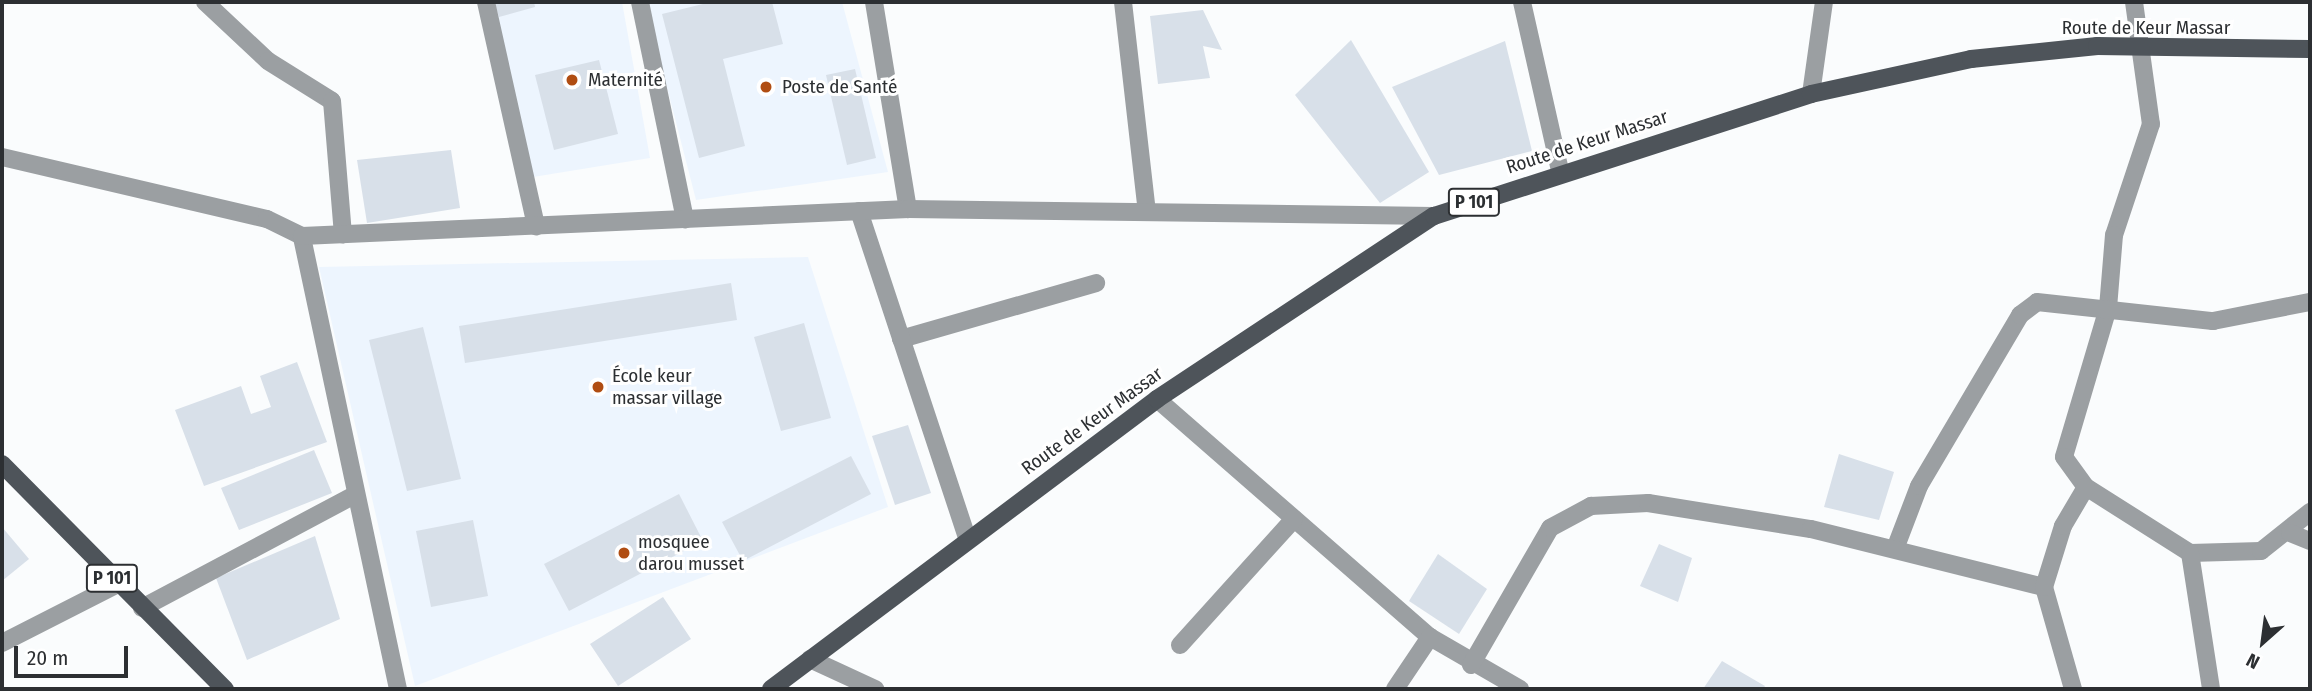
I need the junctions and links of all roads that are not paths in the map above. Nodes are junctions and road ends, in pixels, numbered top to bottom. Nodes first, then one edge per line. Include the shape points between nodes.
1 (205, 2) edge
2 (486, 2) edge
3 (640, 2) edge
4 (874, 2) edge
5 (1123, 2) edge
6 (1522, 2) edge
7 (1824, 2) edge
8 (2134, 2) edge
9 (2141, 45) junction
10 (2310, 49) edge
11 (1811, 94) junction
12 (2, 157) edge
13 (1560, 171) junction
14 (908, 209) junction
15 (859, 211) junction
16 (1147, 212) junction
17 (1434, 216) junction
18 (685, 219) junction
19 (536, 226) junction
20 (343, 235) junction
21 (302, 236) junction
22 (1096, 284) dead end
23 (2310, 302) edge
24 (2108, 308) junction
25 (901, 339) junction
26 (1157, 399) junction
27 (2, 464) edge
28 (2086, 486) junction
29 (356, 494) junction
30 (2310, 512) edge
31 (1294, 519) junction
32 (2290, 533) junction
33 (967, 538) junction
34 (2310, 541) edge
35 (1895, 549) junction
36 (2190, 553) junction
37 (118, 584) junction
38 (2044, 587) junction
39 (142, 608) junction
40 (1430, 637) junction
41 (2, 643) edge
42 (1180, 645) dead end
43 (810, 659) junction
44 (1471, 665) junction
45 (225, 689) edge
46 (398, 689) edge
47 (771, 689) edge
48 (875, 689) edge
49 (1395, 689) edge
50 (1520, 689) edge
51 (2073, 689) edge
52 (2211, 689) edge

1 - 20 street via 268,61 332,101
2 - 19 street
3 - 18 street
4 - 14 street
5 - 16 street
6 - 13 street
7 - 11 street
8 - 9 street
9 - 10 main road, Route de Keur Massar / P 101
9 - 11 main road, Route de Keur Massar / P 101 via 1971,59
9 - 24 street via 2151,124 2115,235
11 - 13 main road, Route de Keur Massar / P 101
12 - 21 street via 267,219
13 - 17 main road, Route de Keur Massar / P 101
14 - 15 street
14 - 16 street
15 - 18 street
15 - 25 street
16 - 17 street
17 - 26 main road, Route de Keur Massar / P 101
18 - 19 street
19 - 20 street
20 - 21 street
21 - 29 street
22 - 25 street
23 - 24 street via 2213,321
24 - 28 street via 2064,457
24 - 35 street via 2036,302 2020,315 1919,486
25 - 33 street
26 - 31 street
26 - 33 main road, Route de Keur Massar / P 101
27 - 37 main road, P 101
28 - 36 street
28 - 38 street via 2063,526
29 - 39 street
29 - 46 street
30 - 32 street
31 - 40 street
31 - 42 street
32 - 34 street
32 - 36 street via 2261,551
33 - 43 main road, Route de Keur Massar / P 101
35 - 38 street
35 - 44 street via 1648,503 1591,506 1550,528
36 - 52 street
37 - 39 main road, P 101
37 - 41 street
38 - 51 street
39 - 45 main road, P 101
40 - 44 street
40 - 49 street
43 - 47 main road, Route de Keur Massar / P 101
43 - 48 street
44 - 50 street

